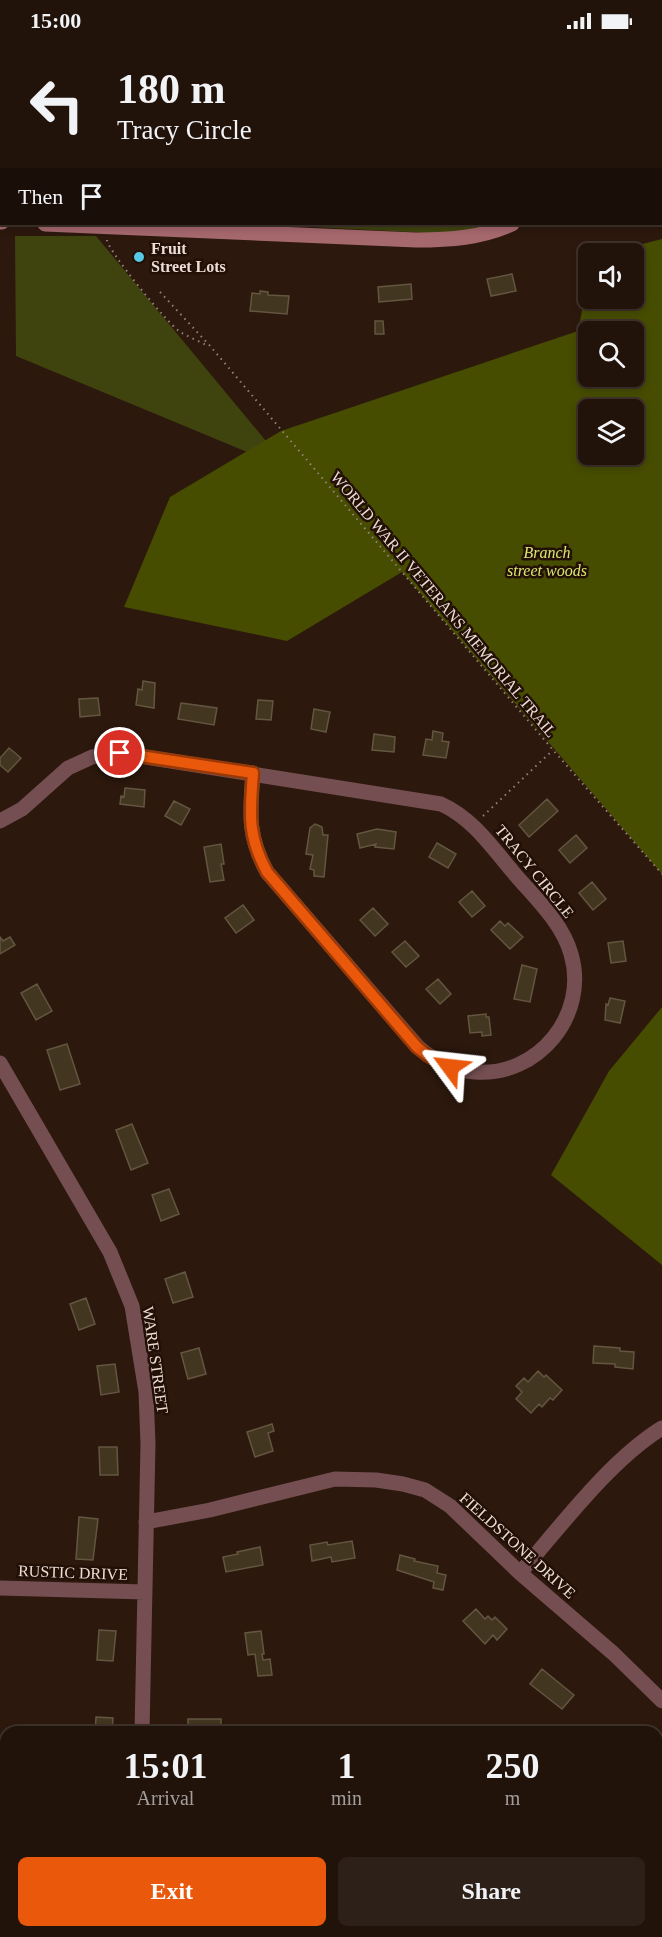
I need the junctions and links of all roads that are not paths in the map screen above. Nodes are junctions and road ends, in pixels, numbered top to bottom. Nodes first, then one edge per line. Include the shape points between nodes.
1 (75, 225) edge
2 (126, 225) edge
3 (509, 225) edge
4 (253, 773) junction
5 (0, 821) edge
6 (0, 1063) edge
7 (662, 1428) edge
8 (146, 1522) junction
9 (520, 1573) junction
10 (0, 1588) edge
11 (145, 1592) junction
12 (662, 1701) edge
13 (142, 1726) edge

1 - 2 street
2 - 3 street via 416,240 450,240
4 - 4 street, TRACY CIRCLE via 427,800 453,809 473,825 555,921 568,943 575,986 572,1005 554,1039 524,1062 488,1072 450,1067 417,1047 267,872 256,853 251,832
4 - 5 street, TRACY CIRCLE via 135,754 92,756 68,768 22,809
6 - 8 street, WARE STREET via 110,1252 132,1306 146,1392
7 - 9 street via 634,1448 606,1476
8 - 9 street, FIELDSTONE DRIVE via 335,1479 376,1480 425,1490 450,1506
8 - 11 street, WARE STREET
9 - 12 street, FIELDSTONE DRIVE
10 - 11 street, RUSTIC DRIVE
11 - 13 street, WARE STREET

